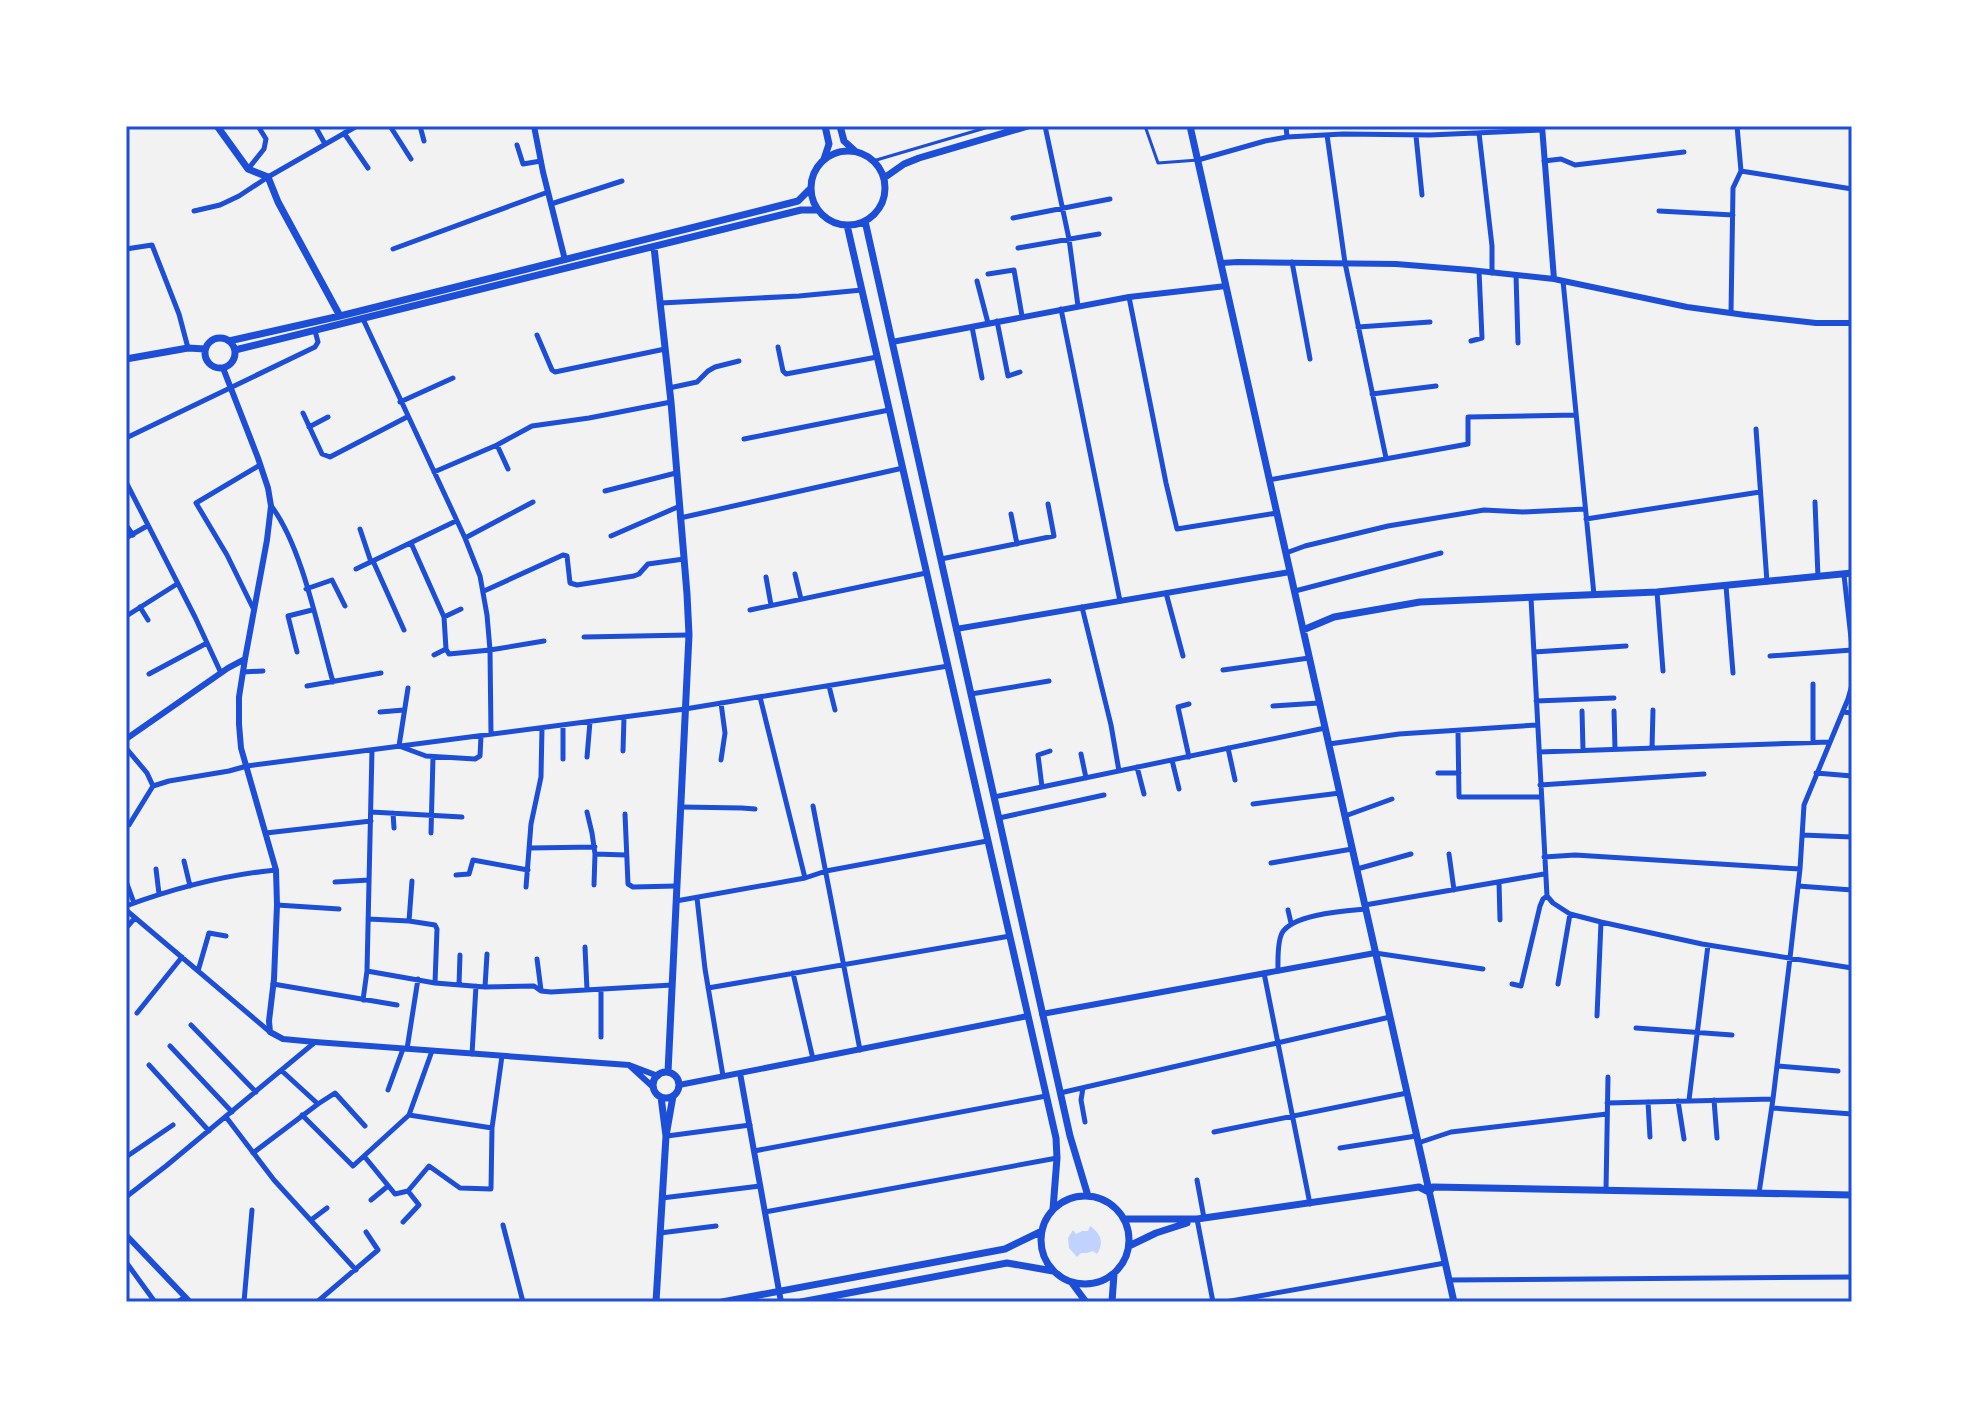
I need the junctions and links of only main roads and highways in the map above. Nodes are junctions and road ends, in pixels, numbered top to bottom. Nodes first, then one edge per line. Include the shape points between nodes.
1 (217, 126) edge
2 (825, 126) edge
3 (840, 126) edge
4 (1028, 126) edge
5 (1190, 126) edge
6 (857, 152) junction
7 (824, 159) junction
8 (884, 178) junction
9 (810, 189) junction
10 (817, 210) junction
11 (865, 221) junction
12 (847, 225) junction
13 (654, 247) junction
14 (340, 316) junction
15 (229, 341) junction
16 (205, 349) junction
17 (235, 350) junction
18 (126, 359) edge
19 (1848, 574) edge
20 (1303, 630) junction
21 (668, 1072) junction
22 (673, 1096) junction
23 (661, 1097) junction
24 (666, 1136) junction
25 (1429, 1192) junction
26 (1852, 1195) edge
27 (1088, 1196) junction
28 (1053, 1209) junction
29 (1125, 1219) junction
30 (1200, 1219) junction
31 (1042, 1231) junction
32 (1129, 1246) junction
33 (1053, 1271) junction
34 (1114, 1274) junction
35 (1072, 1283) junction
36 (656, 1302) edge
37 (722, 1302) edge
38 (801, 1302) edge
39 (1086, 1302) edge
40 (1112, 1302) edge
41 (1454, 1302) edge

1 - 14 main road via 248,169 268,177
2 - 7 main road via 829,144
3 - 6 main road via 844,141
4 - 8 main road via 919,158
5 - 20 main road
6 - 7 main road via 836,152
6 - 8 main road via 873,161
7 - 9 main road
8 - 11 main road via 880,206
9 - 10 main road
9 - 14 main road via 798,201
10 - 12 main road via 832,222
10 - 13 main road
11 - 12 main road
11 - 27 main road via 1060,1093
12 - 28 main road via 1056,1138
13 - 17 main road
13 - 21 main road via 689,635
14 - 15 main road
15 - 16 main road via 213,339
15 - 17 main road
16 - 17 main road via 210,365 223,368 233,361
16 - 18 main road
19 - 20 main road via 1657,592 1420,602 1334,617
20 - 25 main road
21 - 22 main road via 679,1085
21 - 23 main road via 655,1079 653,1087
22 - 23 main road
22 - 24 main road
23 - 24 main road
24 - 36 main road
25 - 26 main road via 1433,1187
25 - 30 main road via 1419,1187
25 - 41 main road
27 - 28 main road via 1069,1198
27 - 29 main road via 1109,1202
28 - 31 main road
29 - 30 main road
29 - 32 main road
30 - 32 main road
31 - 33 main road via 1041,1245
31 - 37 main road via 1005,1249
32 - 34 main road
33 - 35 main road
33 - 38 main road via 1007,1263
34 - 35 main road via 1099,1283
34 - 40 main road
35 - 39 main road

